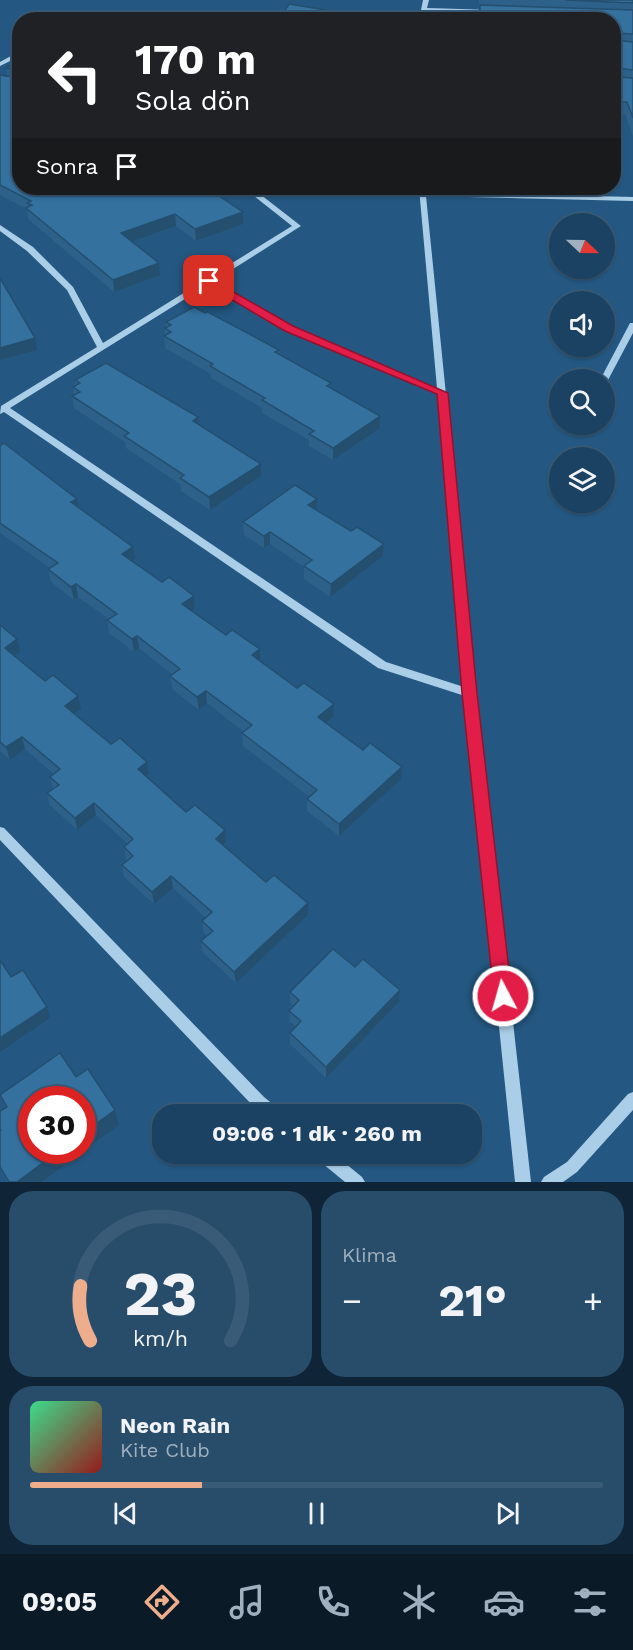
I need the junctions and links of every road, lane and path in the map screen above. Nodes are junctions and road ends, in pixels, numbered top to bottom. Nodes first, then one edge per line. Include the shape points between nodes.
1 (426, 0) edge
2 (424, 10) joint
3 (459, 11) joint
4 (494, 12) edge
5 (257, 195) edge
6 (422, 195) edge
7 (577, 195) edge
8 (633, 199) edge
9 (0, 227) edge
10 (209, 281) junction
11 (633, 325) edge
12 (102, 348) junction
13 (610, 369) edge
14 (442, 393) junction
15 (2, 409) edge
16 (470, 693) junction
17 (0, 831) edge
18 (633, 1099) edge
19 (262, 1104) edge
20 (334, 1164) edge
21 (357, 1182) edge
22 (523, 1182) edge
23 (549, 1182) edge

1 - 2 street
2 - 3 street
3 - 4 street
5 - 10 street via 297,226
6 - 14 street
7 - 8 street
9 - 12 street via 30,249 70,289
10 - 12 street
10 - 14 street via 289,328
11 - 13 street
12 - 15 street
14 - 16 street
15 - 16 street via 382,665
16 - 22 street
17 - 19 street
18 - 23 street via 572,1167
20 - 21 street

